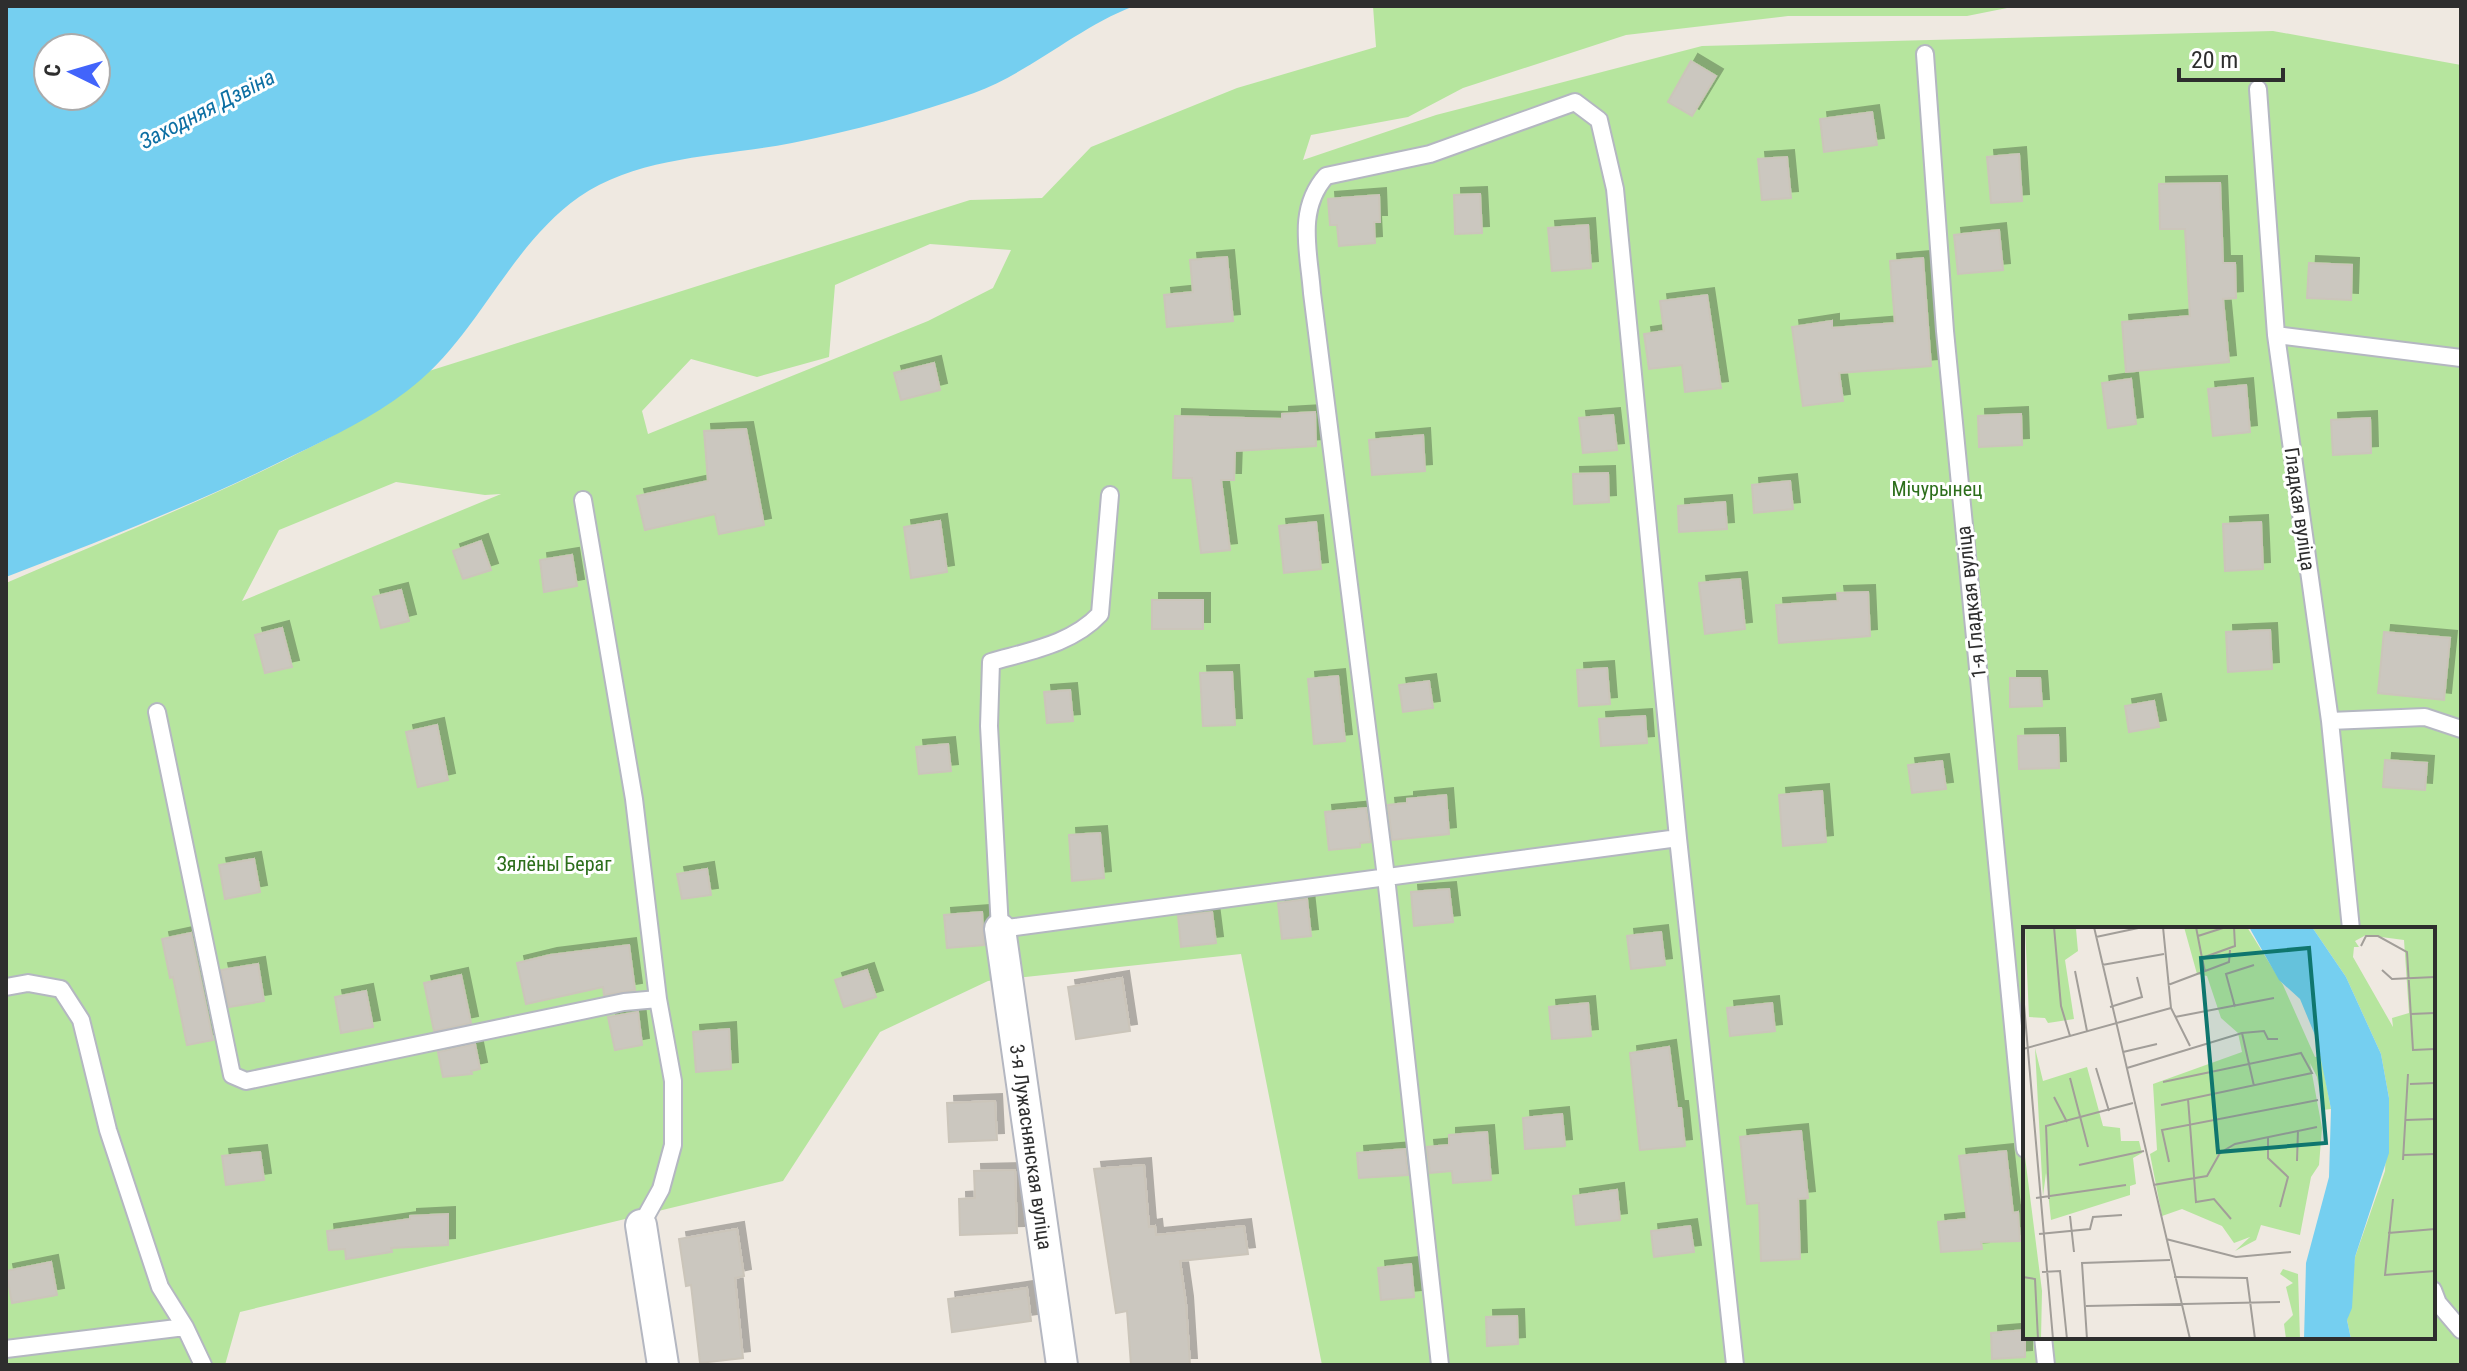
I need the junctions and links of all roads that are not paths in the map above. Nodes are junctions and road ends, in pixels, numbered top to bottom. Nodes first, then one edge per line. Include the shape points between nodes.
1 (1925, 54) dead end
2 (2258, 89) dead end
3 (2276, 335) junction
4 (2461, 358) edge
5 (1110, 495) dead end
6 (583, 500) dead end
7 (157, 712) dead end
8 (2330, 721) junction
9 (2461, 729) edge
10 (1678, 838) junction
11 (1386, 877) junction
12 (2351, 927) edge
13 (1000, 929) junction
14 (6, 987) edge
15 (658, 999) junction
16 (2023, 1129) edge
17 (641, 1225) joint
18 (2435, 1295) edge
19 (185, 1327) junction
20 (2461, 1330) edge
21 (2043, 1339) edge
22 (6, 1349) edge
23 (203, 1365) edge
24 (663, 1365) edge
25 (1062, 1365) edge
26 (1440, 1365) edge
27 (1735, 1365) edge
28 (2046, 1365) edge

1 - 16 lane, 1-я Гладкая вуліца via 1945,331
2 - 3 lane, Гладкая вуліца
3 - 4 lane
3 - 8 lane, Гладкая вуліца
5 - 13 lane via 1100,614 1062,641 991,662 989,726
6 - 15 lane via 634,799
7 - 15 lane via 232,1075 246,1081
8 - 9 lane via 2425,717
8 - 12 lane, Гладкая вуліца
10 - 11 lane
10 - 11 lane via 1615,189 1599,120 1575,102 1430,154 1326,176 1306,216
10 - 27 lane
11 - 13 lane
11 - 26 lane
13 - 25 street, 3-я Лужаснянская вуліца
14 - 19 lane via 28,983 61,989 81,1020 108,1130 155,1273
15 - 17 lane via 673,1081 673,1145 661,1189
17 - 24 street
18 - 20 lane
19 - 22 lane
19 - 23 lane
21 - 28 lane

